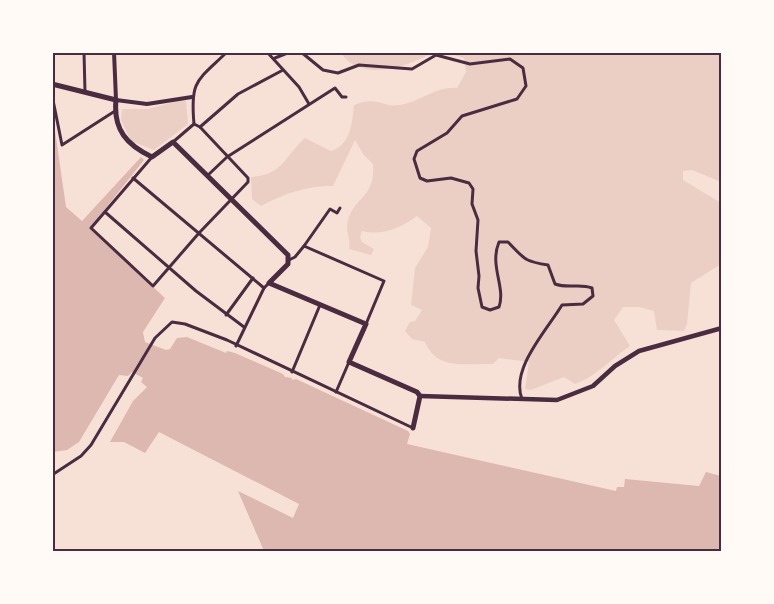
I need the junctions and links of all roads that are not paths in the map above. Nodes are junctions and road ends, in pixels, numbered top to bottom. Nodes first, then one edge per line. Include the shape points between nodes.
1 (84, 52) edge
2 (114, 52) edge
3 (228, 52) edge
4 (267, 52) edge
5 (290, 52) edge
6 (301, 52) edge
7 (274, 59) junction
8 (283, 70) junction
9 (52, 76) edge
10 (53, 85) edge
11 (85, 92) junction
12 (52, 95) edge
13 (192, 97) junction
14 (346, 97) dead end
15 (116, 100) junction
16 (309, 104) junction
17 (115, 111) junction
18 (194, 124) junction
19 (200, 127) junction
20 (172, 142) junction
21 (152, 157) junction
22 (227, 157) junction
23 (207, 176) junction
24 (133, 178) junction
25 (231, 200) junction
26 (340, 208) dead end
27 (105, 212) junction
28 (199, 232) junction
29 (304, 246) junction
30 (289, 260) junction
31 (169, 268) junction
32 (253, 278) junction
33 (269, 283) junction
34 (264, 288) junction
35 (320, 304) junction
36 (226, 315) junction
37 (366, 324) junction
38 (244, 327) junction
39 (722, 328) edge
40 (236, 346) junction
41 (349, 362) junction
42 (292, 372) junction
43 (336, 392) junction
44 (420, 396) junction
45 (523, 400) junction
46 (413, 428) joint
47 (52, 475) edge

1 - 11 street
2 - 15 street
3 - 13 street via 198,80
4 - 7 street
5 - 7 street
6 - 45 street via 323,70 338,74 359,65 412,69 436,55 470,64 510,59 523,68 526,86 517,99 462,116 447,133 417,151 414,159 420,178 451,178 469,183 473,189 472,204 479,228 476,251 482,307 499,307 502,298 494,254 499,242 508,242 529,262 548,265 555,284 592,288 593,296 583,304 562,305 522,366 518,390
7 - 8 street
8 - 16 street
8 - 19 street via 238,94
9 - 10 street
10 - 11 highway
11 - 15 highway
12 - 17 street via 62,145
13 - 15 street via 147,104
13 - 18 street
14 - 16 street via 337,88
15 - 17 highway
16 - 22 street
17 - 21 highway via 128,143
18 - 19 street
18 - 20 street
19 - 22 street
20 - 21 highway
20 - 23 highway
21 - 24 street
22 - 23 street
22 - 25 street via 248,178
23 - 25 highway
24 - 27 street
24 - 28 street
25 - 28 street
25 - 30 highway via 285,251
26 - 29 street via 337,213 330,209
27 - 31 street
27 - 31 street via 91,228 153,286
28 - 31 street
28 - 32 street
29 - 30 street
29 - 37 street via 384,281
30 - 33 highway
31 - 36 street
32 - 34 street
32 - 36 street
33 - 34 street
33 - 35 highway
34 - 38 street
35 - 37 highway
35 - 42 street
36 - 38 street
37 - 41 highway
38 - 40 street
39 - 45 main road via 639,351 593,386 557,400
40 - 42 street
40 - 47 street via 178,322 160,331 91,445
41 - 43 street
41 - 44 highway
42 - 43 street
43 - 46 street
44 - 45 main road
44 - 46 highway

